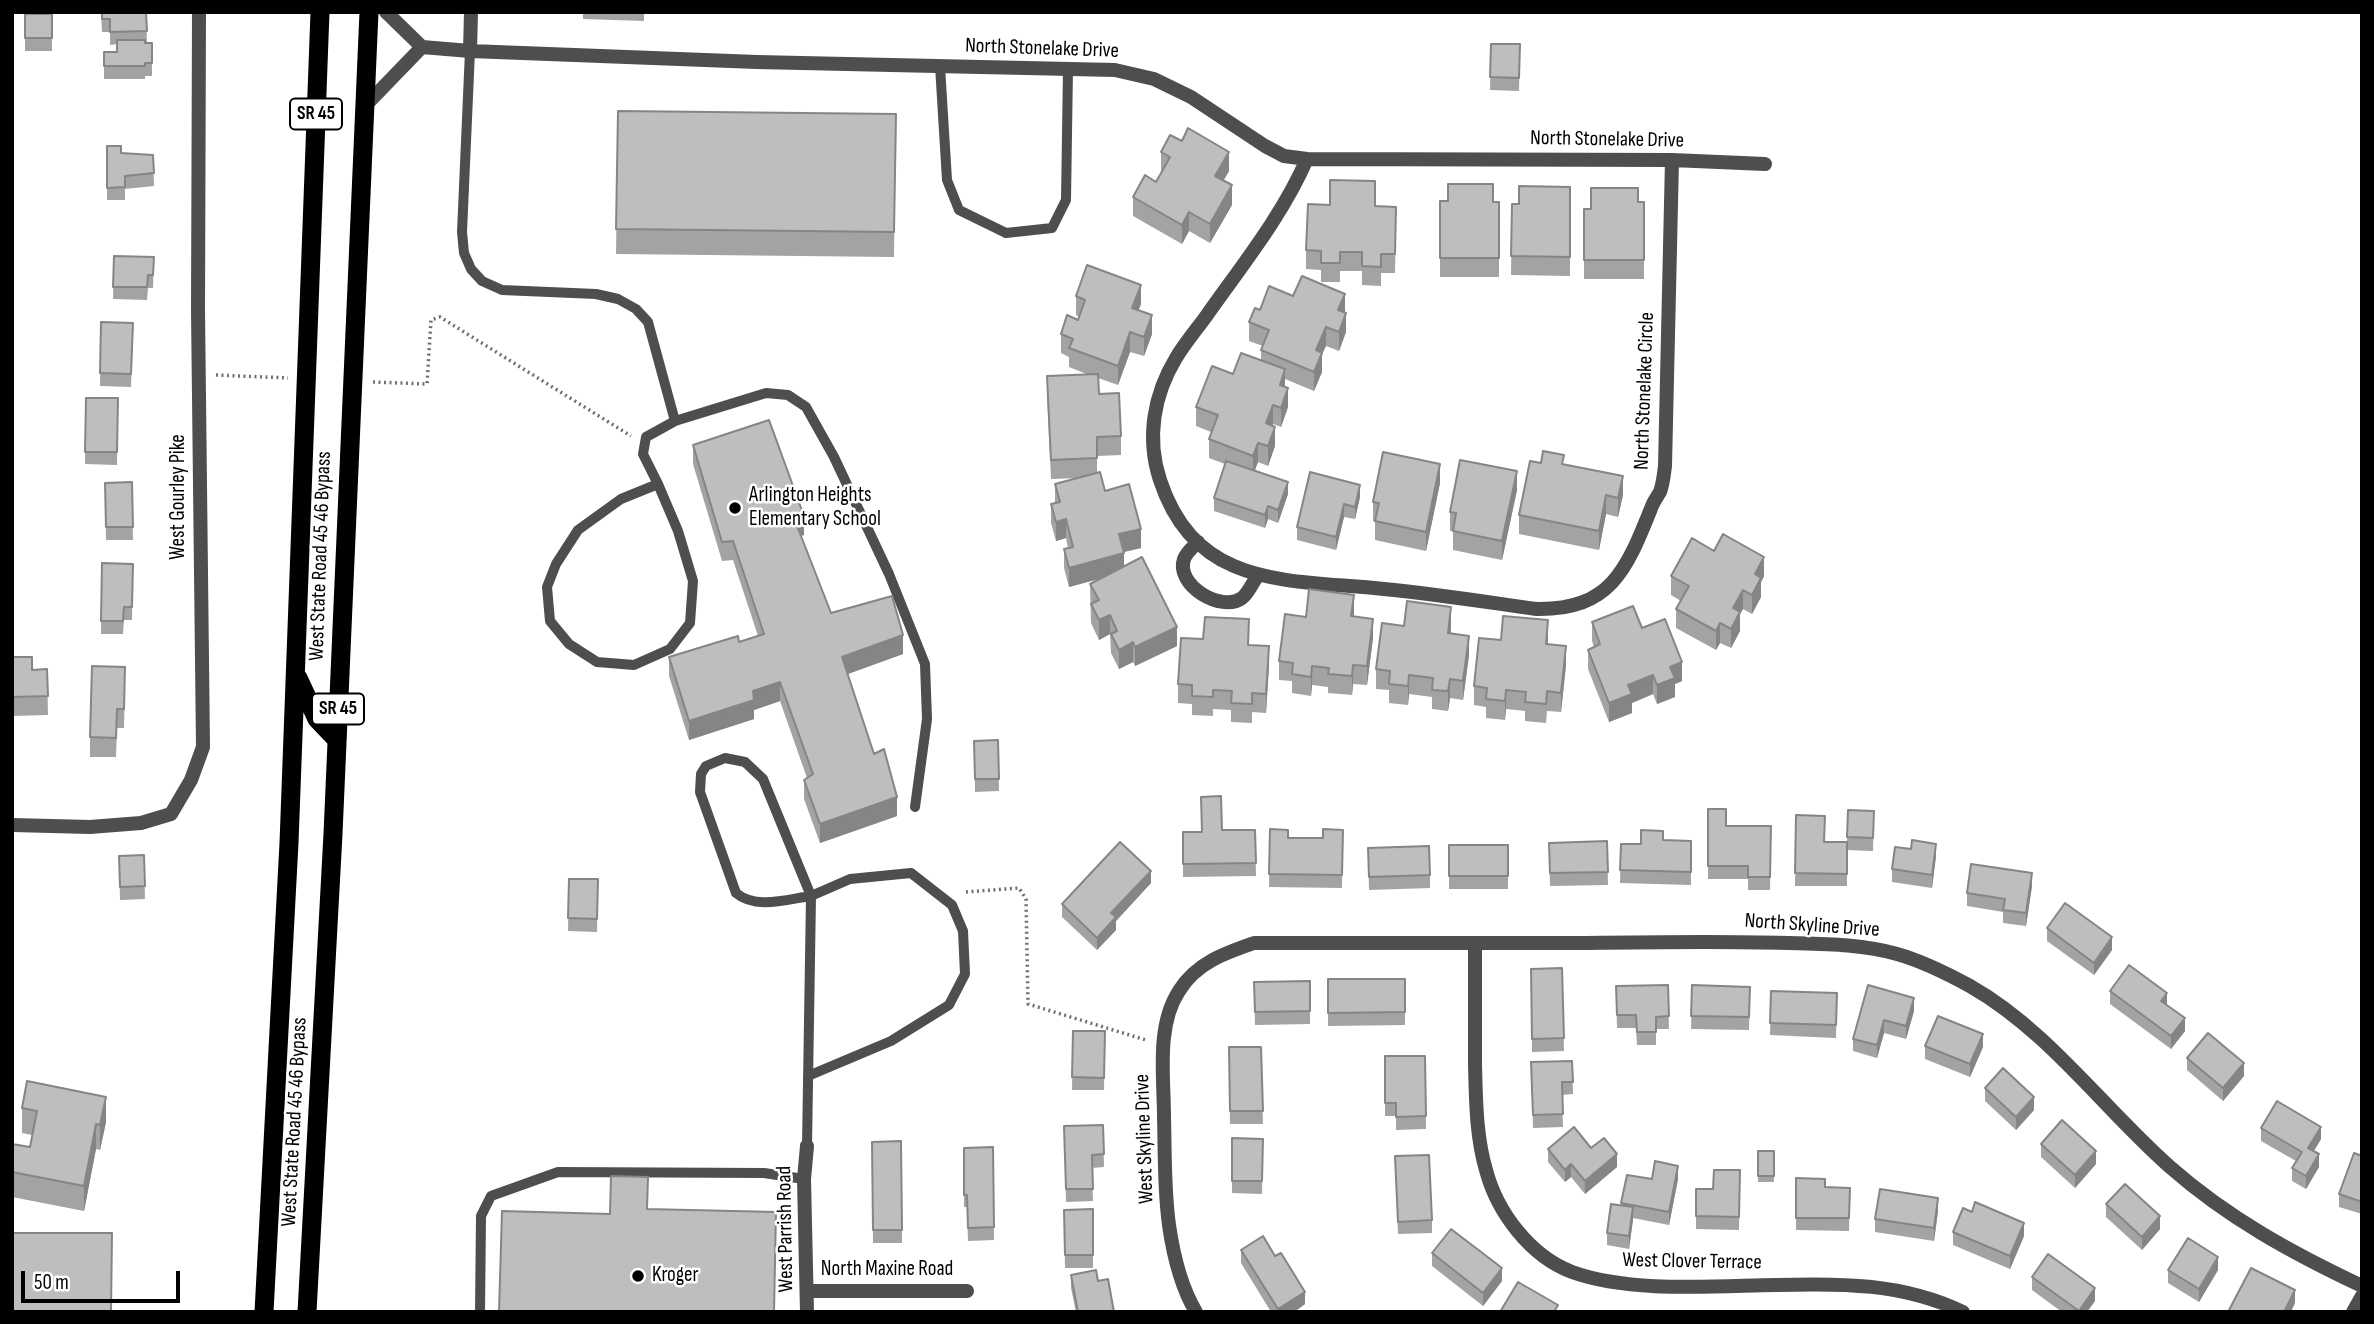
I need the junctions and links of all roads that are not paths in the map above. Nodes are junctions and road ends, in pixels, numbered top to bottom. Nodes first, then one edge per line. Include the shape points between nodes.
1 (199, 12) edge
2 (320, 12) edge
3 (369, 12) edge
4 (386, 12) edge
5 (471, 12) edge
6 (422, 47) junction
7 (470, 51) junction
8 (940, 66) junction
9 (1068, 68) junction
10 (365, 106) junction
11 (1307, 159) junction
12 (1672, 160) junction
13 (1765, 164) dead end
14 (675, 421) junction
15 (658, 484) junction
16 (1198, 542) junction
17 (1258, 575) junction
18 (296, 670) junction
19 (337, 740) junction
20 (915, 807) dead end
21 (12, 825) edge
22 (811, 896) junction
23 (1475, 943) junction
24 (1196, 970) joint
25 (808, 1076) junction
26 (807, 1146) joint
27 (804, 1179) junction
28 (2362, 1286) edge
29 (808, 1292) junction
30 (967, 1292) dead end
31 (2362, 1296) edge
32 (264, 1312) edge
33 (307, 1312) edge
34 (480, 1312) edge
35 (807, 1312) edge
36 (1196, 1312) edge
37 (1963, 1312) edge
38 (2353, 1312) edge

1 - 21 street, West Gourley Pike via 203,747 172,814 141,823 90,827
2 - 18 highway, West State Road 45 46 Bypass / SR 45
3 - 10 highway, West State Road 45 46 Bypass / SR 45
4 - 6 street
5 - 7 street
6 - 7 street, North Stonelake Drive
6 - 10 street
7 - 8 street, North Stonelake Drive
7 - 14 lane via 462,232 471,269 482,281 502,290 596,294 636,309 648,321
8 - 9 street, North Stonelake Drive
8 - 9 lane via 947,180 959,210 1006,233 1052,228 1066,200
9 - 11 street, North Stonelake Drive via 1115,70 1154,79 1284,156
10 - 19 highway, West State Road 45 46 Bypass / SR 45
11 - 12 street, North Stonelake Drive
11 - 16 street, North Stonelake Circle via 1294,189 1176,358 1157,396 1155,465 1166,500
12 - 13 street, North Stonelake Drive
12 - 17 street, North Stonelake Circle via 1665,466 1661,489 1636,547 1605,590 1571,607 1537,609
14 - 15 lane via 646,437 644,444 643,454
14 - 20 lane via 766,393 788,395 806,407 889,574 925,664 927,719
15 - 15 lane via 693,581 690,623 670,649 634,665 597,662 569,645 550,621 547,587 578,530 621,499
16 - 17 street, North Stonelake Circle via 1222,561
16 - 17 street via 1184,557 1182,569 1188,584 1207,595 1228,603 1242,598
18 - 19 highway via 317,719
18 - 32 highway, West State Road 45 46 Bypass / SR 45
19 - 33 highway, West State Road 45 46 Bypass / SR 45
22 - 22 lane via 763,779 745,762 725,758 708,764 701,774 700,792 736,893 745,901 758,903
22 - 25 lane
22 - 25 lane via 850,879 911,873 952,905 963,931 965,974 949,1005 891,1041
23 - 24 street, North Skyline Drive via 1254,943
23 - 28 street, North Skyline Drive via 1824,944 1897,954 1929,966 1970,986 2035,1034 2169,1166 2214,1203 2262,1236
23 - 37 street, West Clover Terrace via 1476,1089 1486,1171 1511,1222 1548,1259 1570,1271 1627,1283 1859,1284 1919,1295
24 - 36 street, West Skyline Drive via 1171,1005 1164,1046 1169,1226
25 - 26 lane
26 - 27 street, West Parrish Road
27 - 29 street, West Parrish Road
27 - 34 lane via 764,1173 558,1172 491,1196 481,1216
29 - 30 street, North Maxine Road
29 - 35 street, West Parrish Road
31 - 38 street

